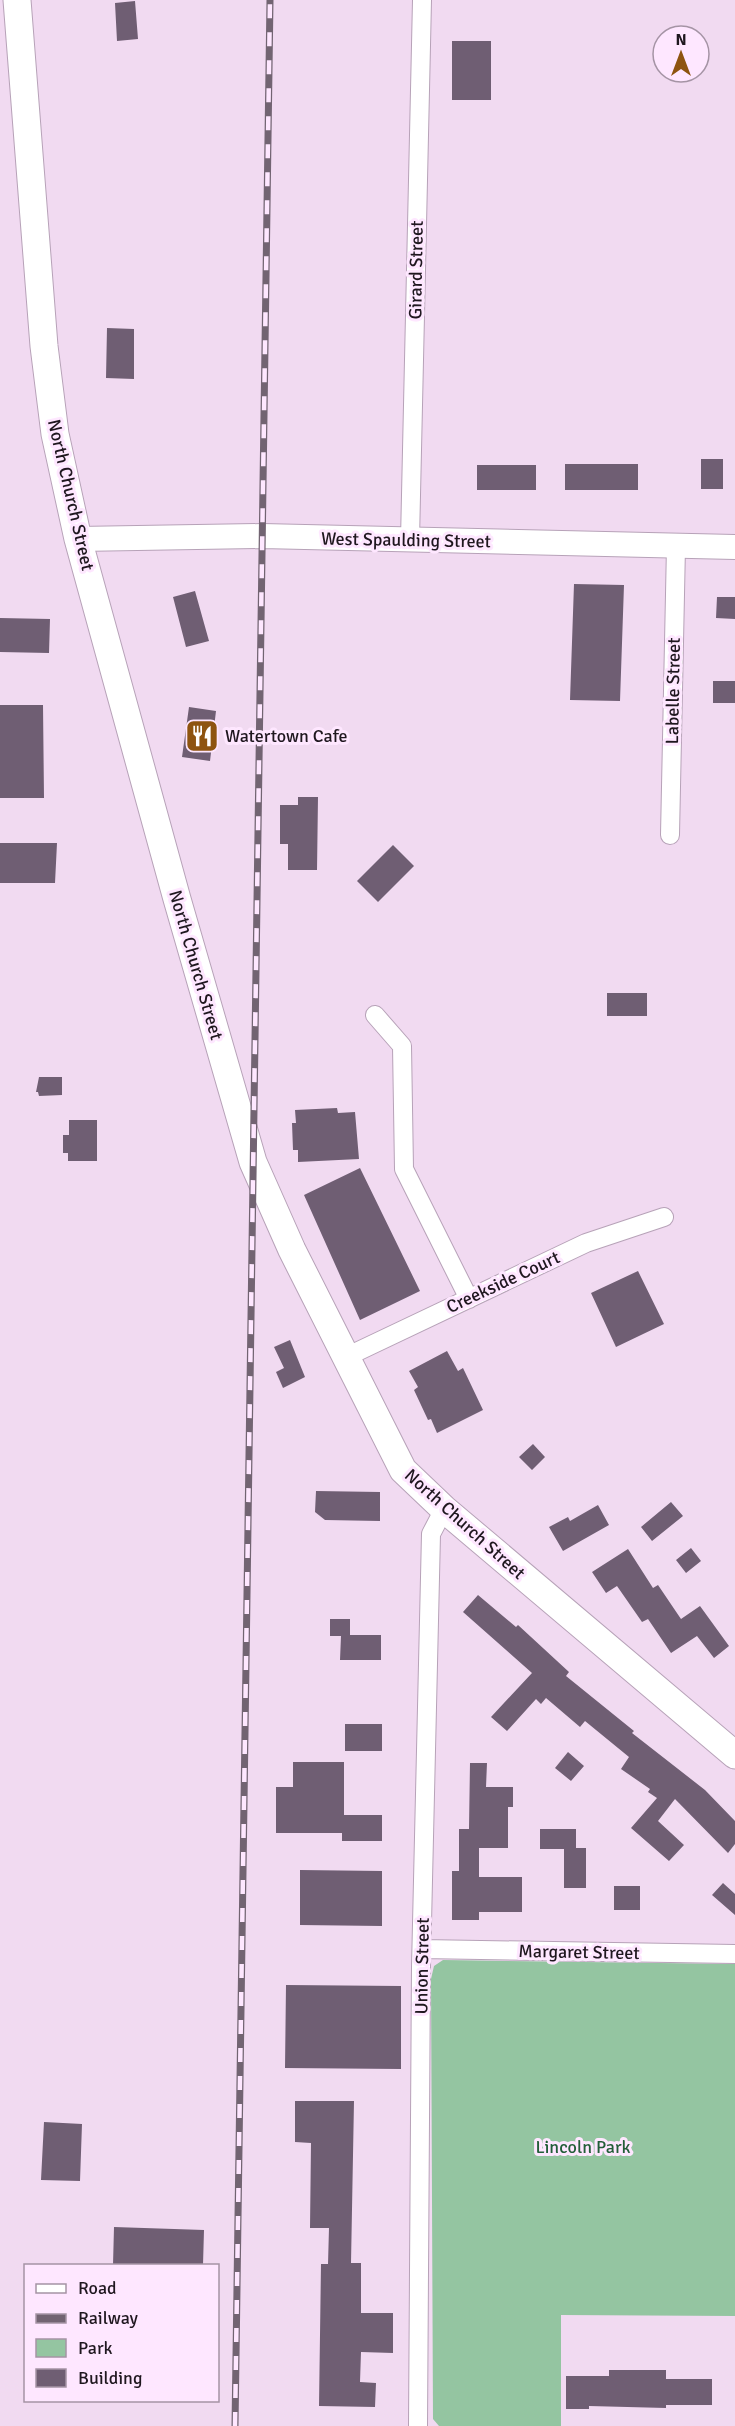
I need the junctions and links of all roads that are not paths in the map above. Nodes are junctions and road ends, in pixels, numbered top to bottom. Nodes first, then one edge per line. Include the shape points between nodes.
1 (17, 0) edge
2 (422, 0) edge
3 (78, 539) junction
4 (410, 540) junction
5 (676, 546) junction
6 (735, 547) edge
7 (669, 835) dead end
8 (375, 1015) dead end
9 (664, 1217) dead end
10 (469, 1299) junction
11 (346, 1357) junction
12 (444, 1509) junction
13 (735, 1755) edge
14 (422, 1950) junction
15 (735, 1954) edge
16 (418, 2426) edge

1 - 3 main road, North Church Street via 48,380 59,457
2 - 4 street, Girard Street
3 - 4 street, West Spaulding Street via 262,536
3 - 11 main road, North Church Street via 253,1162
4 - 5 street, West Spaulding Street
5 - 6 street, West Spaulding Street
5 - 7 street, Labelle Street
8 - 10 street via 402,1046 404,1169
9 - 10 street, Creekside Court via 586,1243
10 - 11 street, Creekside Court
11 - 12 main road, North Church Street via 403,1470
12 - 13 main road, North Church Street
12 - 14 street, Union Street via 431,1534
14 - 15 street, Margaret Street
14 - 16 street, Union Street

